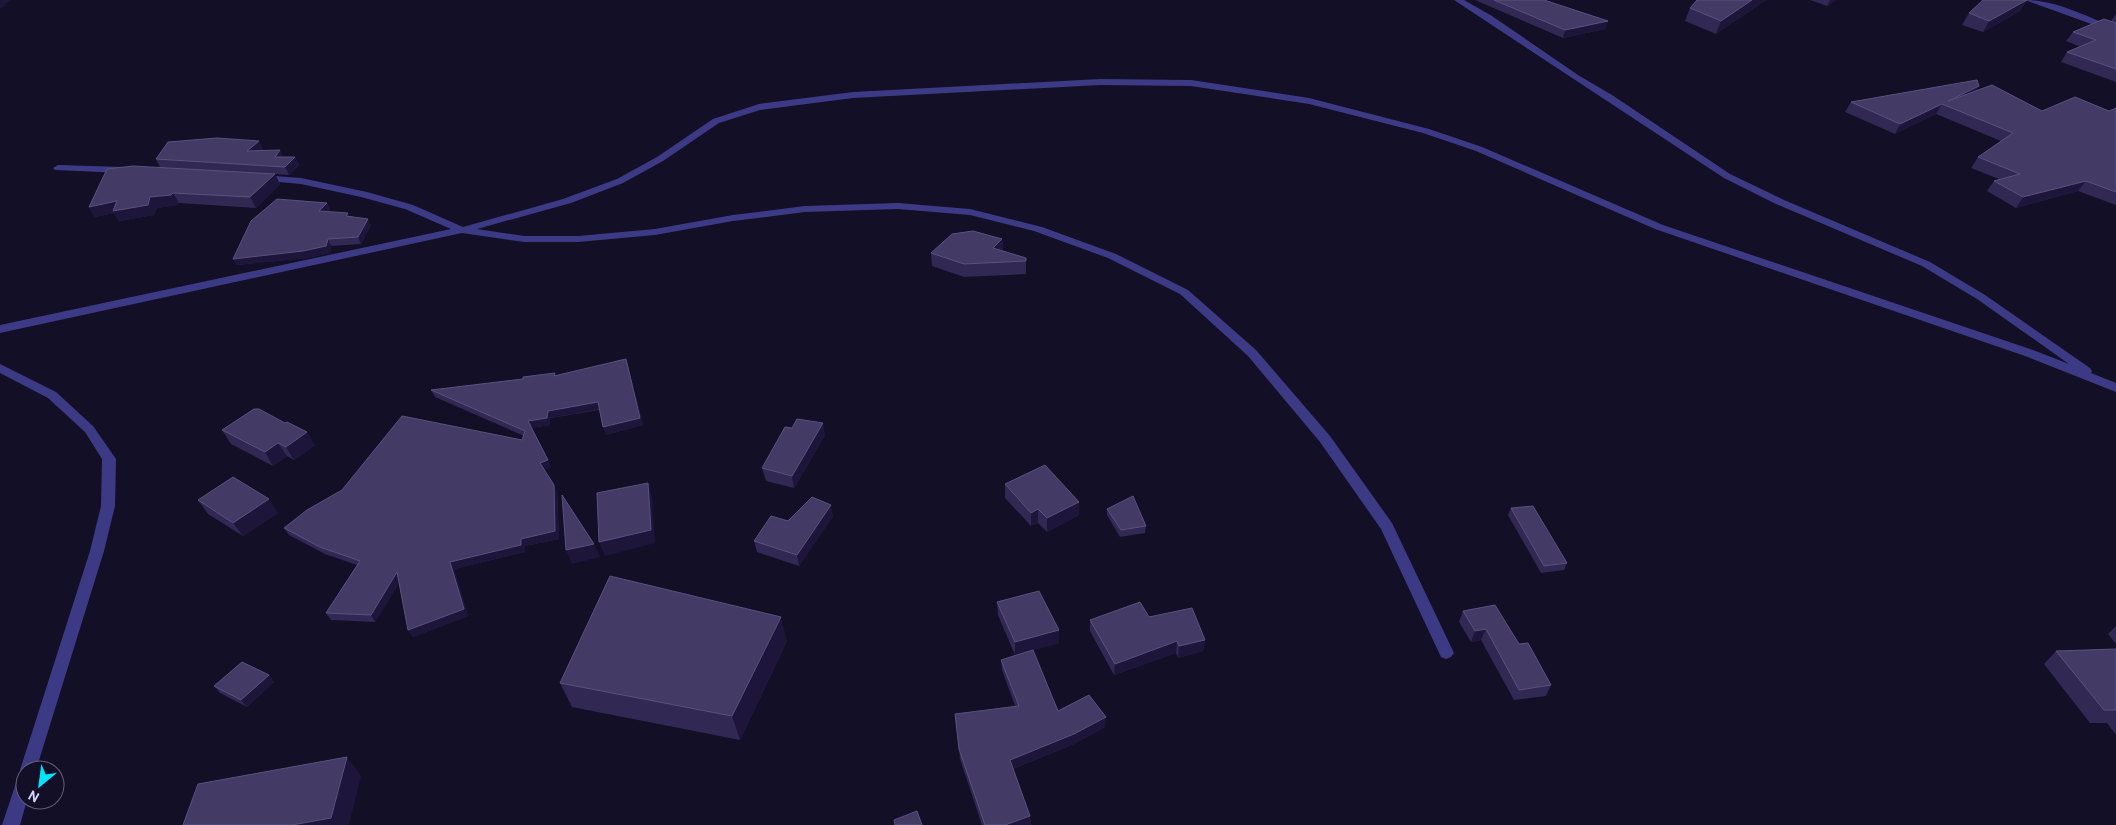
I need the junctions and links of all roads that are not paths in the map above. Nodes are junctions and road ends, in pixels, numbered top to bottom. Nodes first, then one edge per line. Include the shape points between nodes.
1 (1458, 0) edge
2 (2029, 0) edge
3 (2116, 31) edge
4 (58, 168) dead end
5 (136, 171) edge
6 (251, 177) edge
7 (462, 230) junction
8 (0, 329) edge
9 (0, 368) edge
10 (2102, 382) junction
11 (2116, 388) edge
12 (1446, 653) dead end
13 (31, 760) edge
14 (16, 810) edge
15 (11, 825) edge

1 - 10 street via 1727,176 1926,264 1982,297
2 - 3 street
4 - 5 street
6 - 7 street via 301,182 363,194 409,207
7 - 8 street
7 - 10 street via 567,201 620,180 660,159 716,121 759,107 853,95 1100,82 1191,83 1309,101 1426,131 1479,149 1659,227 2029,353
7 - 12 street via 524,239 578,239 655,232 805,209 898,206 979,214 1038,229 1112,256 1184,292 1252,353 1319,432 1387,528
9 - 13 street via 52,395 89,429 109,459 108,506 99,542
10 - 11 street
14 - 15 street

